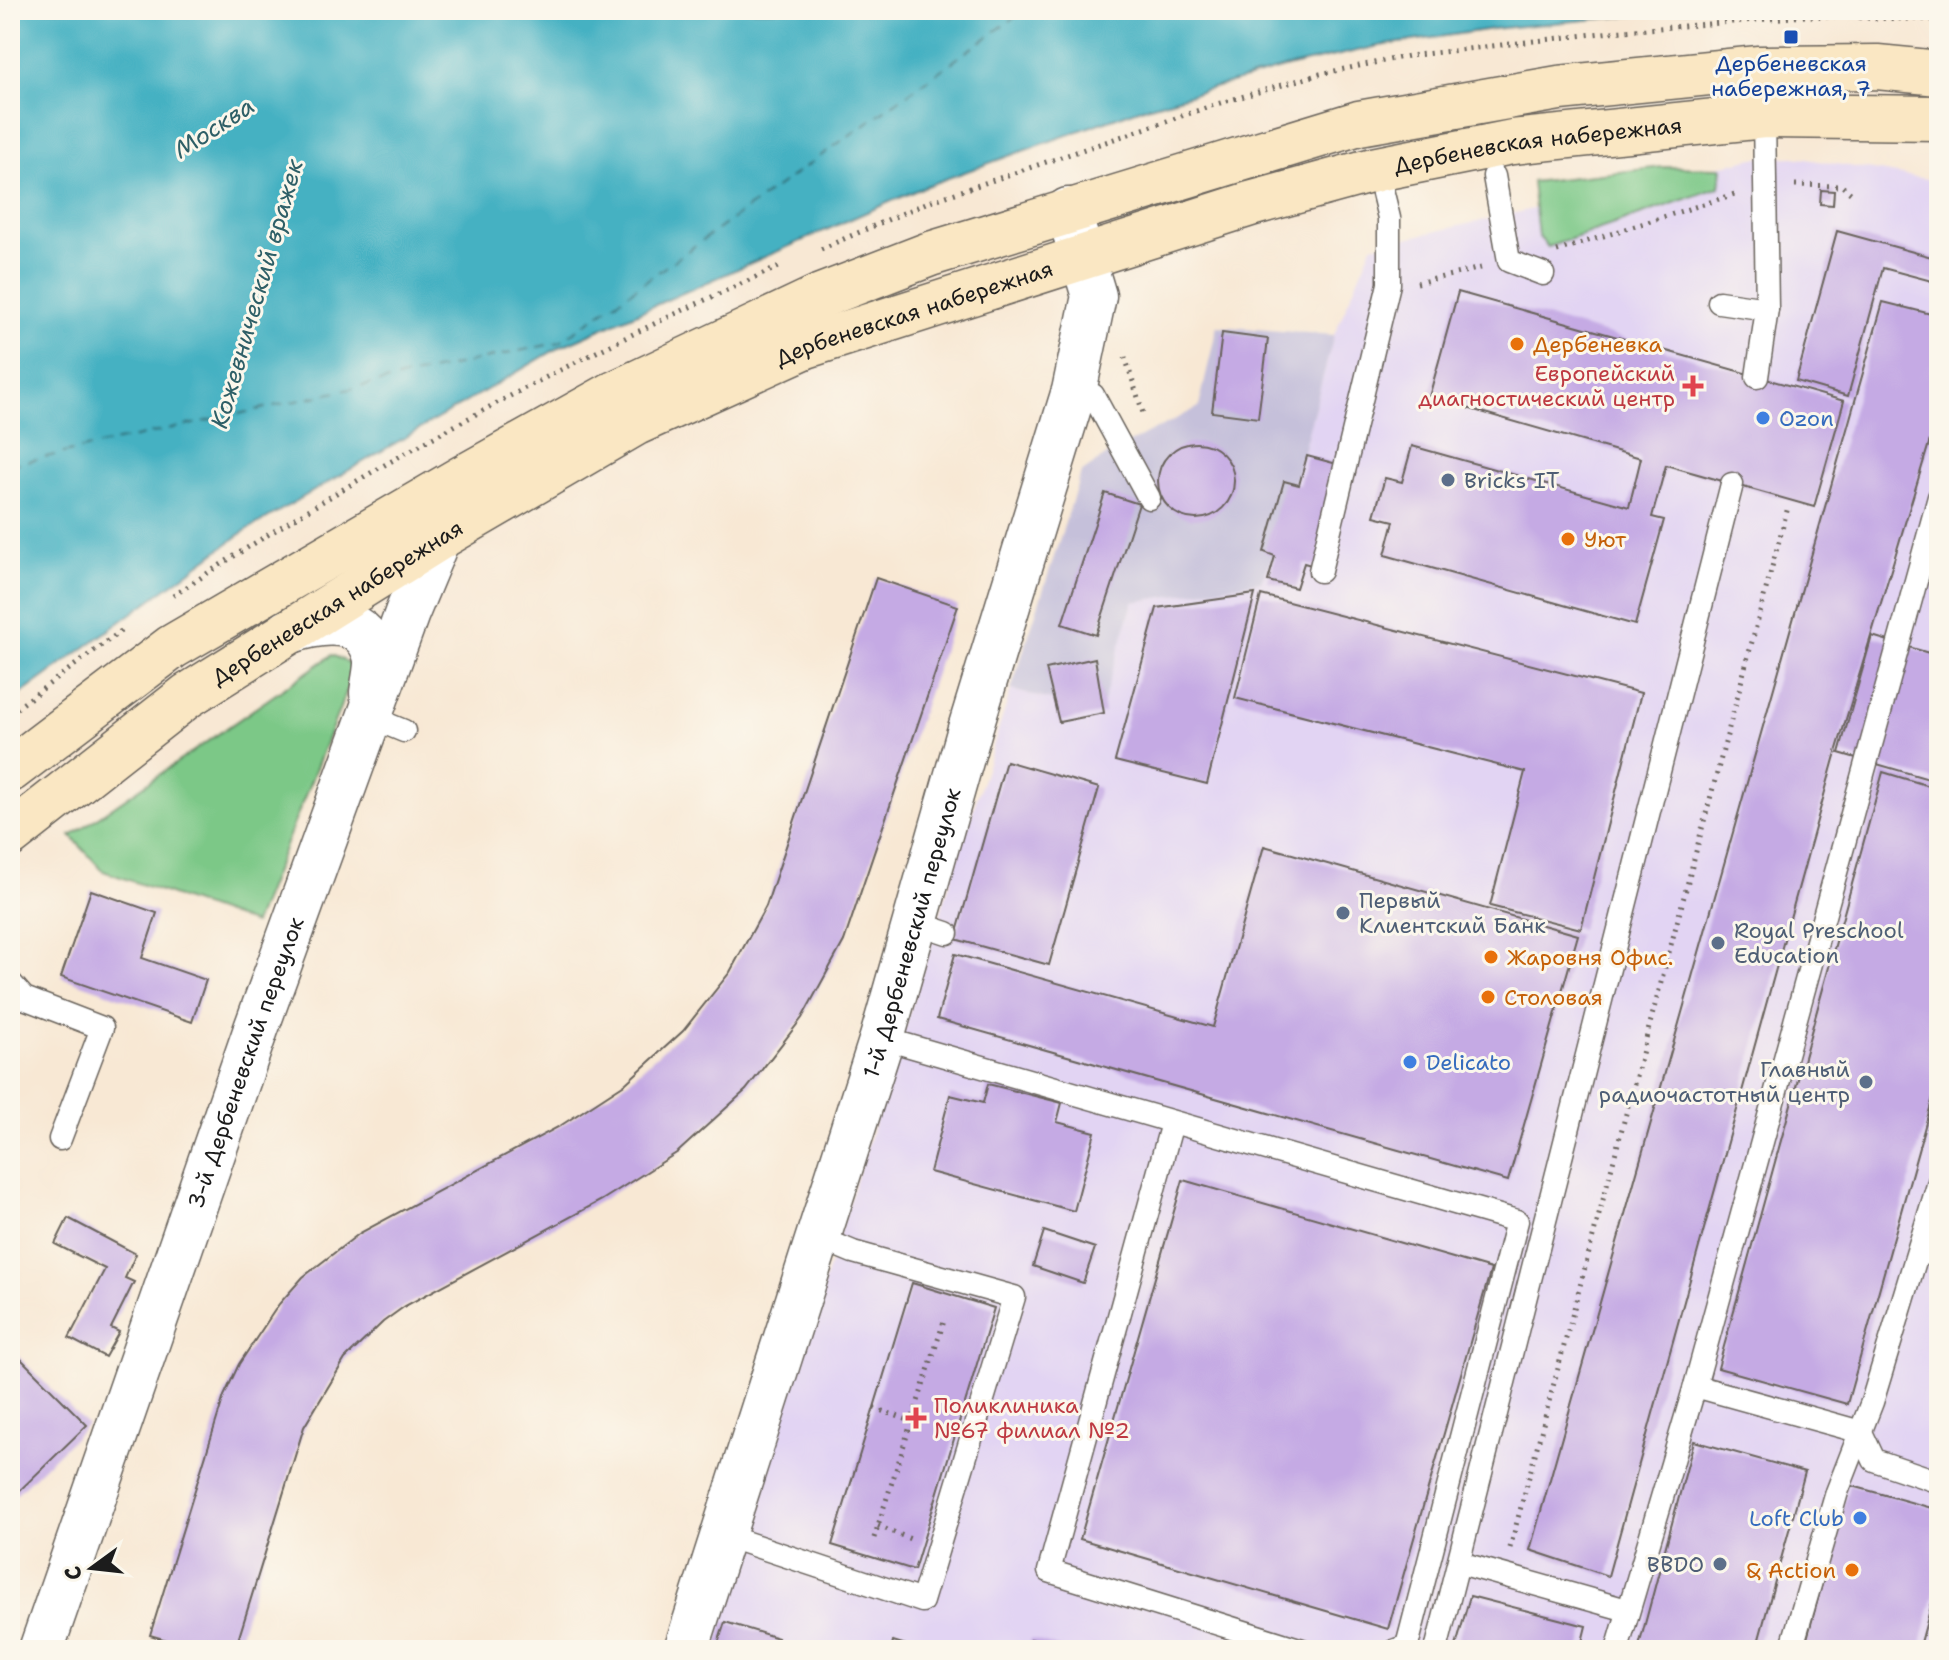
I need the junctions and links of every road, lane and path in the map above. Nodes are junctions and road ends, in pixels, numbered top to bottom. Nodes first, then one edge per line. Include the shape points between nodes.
1 (1939, 20) edge
2 (1611, 32) dead end
3 (1939, 73) edge
4 (1764, 116) junction
5 (1939, 118) edge
6 (1377, 169) junction
7 (1494, 176) dead end
8 (1767, 184) junction
9 (1853, 195) dead end
10 (1068, 210) junction
11 (1084, 256) junction
12 (1509, 261) junction
13 (1543, 274) dead end
14 (1389, 284) junction
15 (1719, 302) dead end
16 (1767, 309) junction
17 (638, 329) dead end
18 (1122, 348) dead end
19 (1757, 377) dead end
20 (1074, 391) junction
21 (498, 403) dead end
22 (1144, 416) dead end
23 (462, 478) junction
24 (1732, 484) dead end
25 (1939, 497) edge
26 (1149, 498) dead end
27 (1788, 507) dead end
28 (439, 538) junction
29 (1320, 571) dead end
30 (288, 632) junction
31 (387, 724) junction
32 (10, 770) edge
33 (10, 835) edge
34 (10, 982) edge
35 (882, 1038) junction
36 (1172, 1123) junction
37 (60, 1139) dead end
38 (1939, 1182) edge
39 (817, 1237) junction
40 (1929, 1254) edge
41 (944, 1321) dead end
42 (1695, 1386) junction
43 (874, 1408) dead end
44 (912, 1421) junction
45 (1861, 1432) junction
46 (1939, 1482) edge
47 (878, 1526) junction
48 (723, 1535) junction
49 (874, 1538) dead end
50 (914, 1540) dead end
51 (1464, 1564) junction
52 (15, 1581) dead end
53 (10, 1595) edge
54 (1627, 1610) junction
55 (41, 1650) edge
56 (686, 1650) edge
57 (1302, 1650) edge
58 (1396, 1650) edge
59 (1436, 1650) edge
60 (1617, 1650) edge
61 (1791, 1650) edge

1 - 2 path via 1805,16
3 - 10 main road, Дербеневская набережная via 1877,67 1759,68 1559,88 1359,123
4 - 5 main road, Дербеневская набережная
4 - 6 main road, Дербеневская набережная via 1512,142
4 - 8 lane
6 - 11 main road, Дербеневская набережная
6 - 14 lane via 1389,218
7 - 12 lane
8 - 9 path via 1842,186
8 - 12 path via 1551,253
8 - 16 lane
10 - 11 street, 1-й Дербеневский переулок
10 - 23 main road, Дербеневская набережная via 821,296 611,395
11 - 20 street, 1-й Дербеневский переулок via 1094,296
11 - 28 main road, Дербеневская набережная via 806,346 636,423
12 - 13 lane
12 - 14 path via 1406,286
14 - 29 lane
15 - 16 lane
16 - 19 lane
17 - 21 path
18 - 22 path
20 - 26 lane via 1093,395
20 - 35 street, 1-й Дербеневский переулок via 931,928
23 - 28 street, 3-й Дербеневский переулок
23 - 32 main road, Дербеневская набережная via 172,647
24 - 51 lane
25 - 42 lane
27 - 51 path via 1509,1550
28 - 30 main road, Дербеневская набережная
28 - 31 street, 3-й Дербеневский переулок
30 - 31 street via 336,622 367,640 376,656
30 - 33 main road, Дербеневская набережная via 187,696
31 - 55 street, 3-й Дербеневский переулок via 256,1029
34 - 37 lane via 24,998 102,1028
35 - 36 lane
35 - 39 street, 1-й Дербеневский переулок
36 - 57 lane via 1049,1571
36 - 58 lane via 1517,1221 1407,1646
38 - 40 lane
39 - 48 street, 1-й Дербеневский переулок
39 - 48 lane via 1014,1297 922,1601
40 - 45 lane
41 - 44 path
42 - 45 lane
42 - 54 lane
43 - 44 path
44 - 47 path
45 - 46 lane via 1874,1460
45 - 61 lane via 1837,1492
47 - 49 path
47 - 50 path
48 - 56 street, 1-й Дербеневский переулок
51 - 54 lane
51 - 59 lane
52 - 53 path
54 - 60 lane

